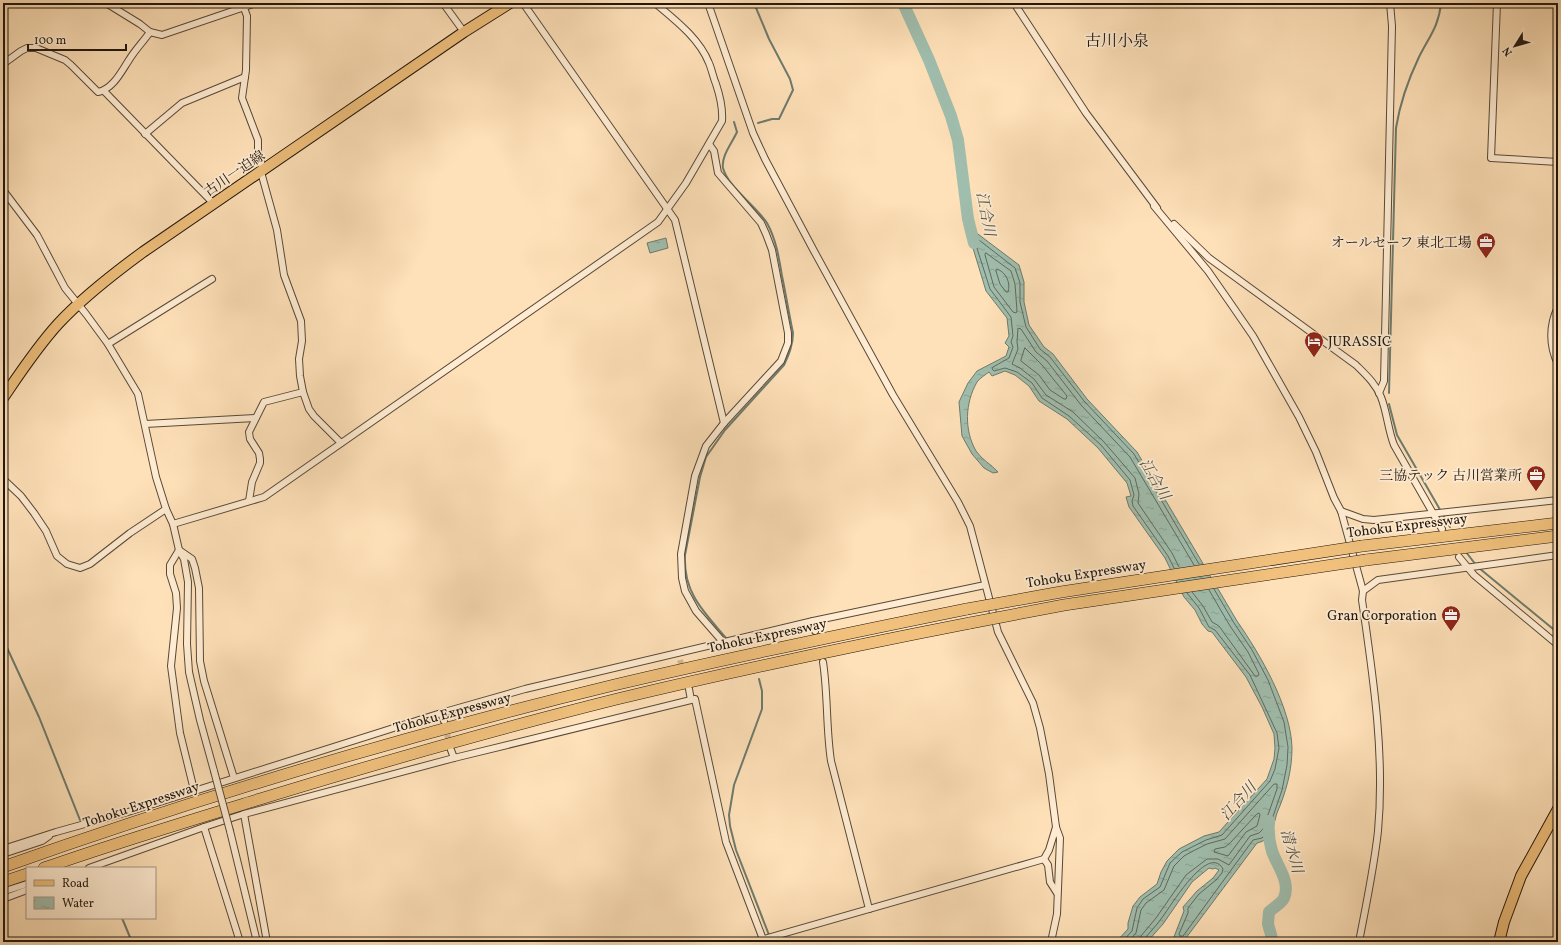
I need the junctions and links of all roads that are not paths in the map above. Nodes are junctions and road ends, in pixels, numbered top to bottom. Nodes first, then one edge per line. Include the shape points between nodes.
1 (106, 3) edge
2 (256, 3) edge
3 (443, 3) edge
4 (510, 3) edge
5 (523, 3) edge
6 (655, 3) edge
7 (708, 3) edge
8 (1014, 3) edge
9 (1390, 3) edge
10 (1497, 3) edge
11 (244, 8) junction
12 (150, 32) junction
13 (464, 32) junction
14 (3, 64) edge
15 (245, 77) junction
16 (104, 91) junction
17 (145, 134) junction
18 (709, 144) junction
19 (1558, 162) edge
20 (262, 171) junction
21 (3, 190) edge
22 (214, 204) junction
23 (1154, 206) junction
24 (668, 209) junction
25 (212, 279) dead end
26 (78, 305) junction
27 (1558, 307) edge
28 (108, 344) junction
29 (1558, 364) edge
30 (302, 392) junction
31 (1379, 393) junction
32 (3, 398) edge
33 (255, 418) junction
34 (724, 423) junction
35 (145, 424) junction
36 (341, 443) junction
37 (3, 479) edge
38 (1558, 500) edge
39 (250, 501) junction
40 (166, 509) junction
41 (1341, 510) junction
42 (1440, 514) junction
43 (1558, 522) edge
44 (173, 524) junction
45 (1442, 529) dead end
46 (1558, 536) edge
47 (179, 550) junction
48 (1558, 555) edge
49 (1459, 557) dead end
50 (1466, 567) junction
51 (985, 585) junction
52 (1363, 591) junction
53 (813, 621) junction
54 (815, 631) dead end
55 (722, 642) junction
56 (1558, 645) edge
57 (679, 653) junction
58 (680, 660) tunnel mouth
59 (824, 662) dead end
60 (689, 689) tunnel mouth
61 (691, 700) junction
62 (441, 713) junction
63 (444, 721) tunnel mouth
64 (451, 750) tunnel mouth
65 (454, 758) junction
66 (234, 778) junction
67 (194, 790) junction
68 (1558, 809) edge
69 (244, 814) junction
70 (204, 827) junction
71 (1056, 827) junction
72 (56, 832) junction
73 (3, 849) edge
74 (3, 854) edge
75 (1044, 859) junction
76 (3, 866) edge
77 (47, 867) edge
78 (92, 867) edge
79 (26, 874) edge
80 (26, 884) edge
81 (3, 886) edge
82 (26, 890) edge
83 (1057, 893) junction
84 (3, 899) edge
85 (869, 909) junction
86 (764, 941) edge
87 (240, 942) edge
88 (257, 942) edge
89 (267, 942) edge
90 (754, 942) edge
91 (1051, 942) edge
92 (1359, 942) edge
93 (1499, 942) edge

1 - 12 street
2 - 11 street
3 - 13 street
4 - 13 main road, 古川一迫線
5 - 24 street
6 - 18 street via 685,29 709,62 721,102 722,121
7 - 51 street via 753,133 765,159 894,395 964,513 970,526
8 - 23 street via 1086,114
9 - 31 street via 1392,26 1384,381
10 - 19 street via 1491,158
11 - 12 street via 165,34
11 - 15 street via 247,16
12 - 16 street via 121,75
13 - 20 main road, 古川一迫線
14 - 16 street via 27,48 36,48 71,64 98,92
15 - 17 street via 182,103
15 - 20 street via 242,98 258,140
16 - 17 street
17 - 22 street
18 - 24 street
18 - 34 street via 714,151 718,173 758,220 766,234 772,250 788,332 788,343 781,361
20 - 22 main road, 古川一迫線
20 - 30 street via 277,230 284,275 301,321 299,365
21 - 26 street via 37,235 65,288
22 - 26 main road, 古川一迫線 via 142,252
23 - 31 street via 1209,258 1356,365
23 - 41 street via 1208,271 1253,336 1299,417
24 - 34 street via 677,228
24 - 36 street via 658,222
25 - 28 street
26 - 28 street
26 - 32 main road, 古川一迫線 via 40,346
27 - 29 street via 1551,331 1552,348
28 - 35 street via 138,394
30 - 33 street via 264,402
30 - 36 street via 314,416
31 - 42 street via 1394,445
33 - 35 street
33 - 39 street via 249,432 250,439 259,453 260,463 252,482
34 - 55 street via 706,446 695,476 680,567 690,601
35 - 40 street
36 - 39 street via 264,497
37 - 40 street via 34,513 58,556 67,564 80,568 90,564
38 - 42 street
39 - 44 street
40 - 44 street
41 - 42 street via 1363,519 1374,520
41 - 52 street
42 - 45 street
43 - 76 highway, Tohoku Expressway, bridge via 1362,546 1061,592 726,659 611,686 335,760
44 - 47 street
46 - 77 highway, Tohoku Expressway, bridge via 1366,560 1064,605 730,672 530,722 340,775 163,828
47 - 66 street via 192,559 195,568 199,588 199,646 204,681
47 - 67 street via 170,565 177,608 171,666 180,733
47 - 88 street, bridge via 184,559 188,582 189,672
48 - 50 street
49 - 50 street
50 - 52 street via 1378,580
50 - 56 street
51 - 53 street
51 - 71 street via 998,632 1033,703 1040,728
52 - 92 street via 1362,600 1376,706 1380,798 1374,862
53 - 54 street
53 - 55 street
55 - 57 street
57 - 58 street
57 - 62 street via 525,689
59 - 85 street via 831,761
60 - 61 street
61 - 65 street
61 - 86 street via 695,699 726,842
62 - 63 street
62 - 66 street
64 - 65 street
65 - 69 street
66 - 67 street
67 - 72 street
68 - 93 main road via 1521,876
69 - 70 street
69 - 89 street
70 - 78 street
70 - 87 street
71 - 75 street
71 - 83 street via 1060,838
72 - 73 street
72 - 74 street via 42,841
75 - 83 street via 1048,865 1050,882
75 - 85 street
79 - 81 highway
80 - 81 street via 5,891
82 - 84 street
83 - 91 street via 1057,914
85 - 86 street
86 - 90 street

